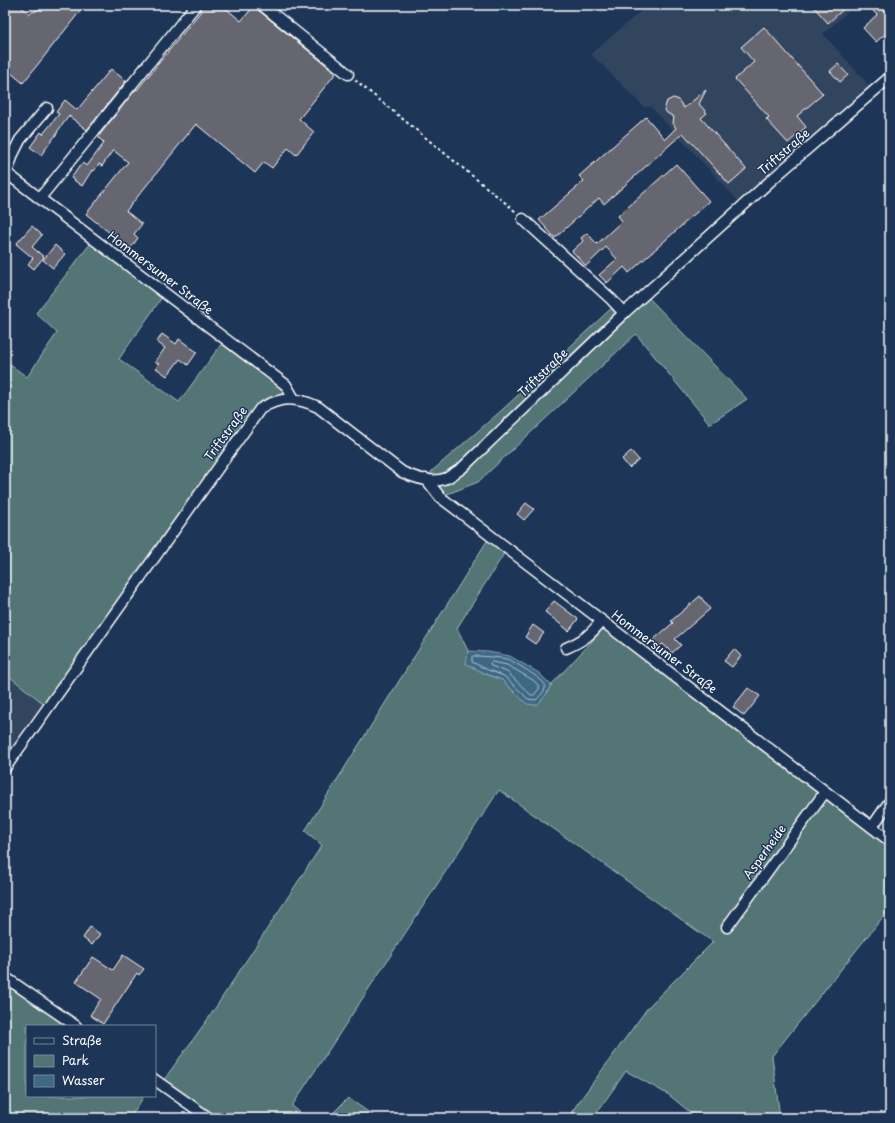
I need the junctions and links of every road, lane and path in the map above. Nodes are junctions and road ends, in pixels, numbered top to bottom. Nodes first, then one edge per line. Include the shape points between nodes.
1 (196, 5) edge
2 (262, 5) edge
3 (348, 74) joint
4 (890, 77) edge
5 (47, 108) dead end
6 (6, 173) edge
7 (40, 198) junction
8 (523, 219) joint
9 (624, 313) junction
10 (294, 399) junction
11 (426, 479) junction
12 (601, 621) junction
13 (566, 648) dead end
14 (5, 768) edge
15 (825, 792) junction
16 (890, 801) edge
17 (872, 827) junction
18 (890, 841) edge
19 (727, 927) dead end
20 (5, 977) edge
21 (75, 1025) edge
22 (156, 1081) edge
23 (209, 1118) edge

1 - 7 street
2 - 3 street
3 - 8 path
4 - 9 street, Triftstraße
5 - 6 street via 20,140
6 - 7 street, Hommersumer Straße
7 - 10 street, Hommersumer Straße via 286,385
8 - 9 street
9 - 11 street, Triftstraße via 461,469 446,478
10 - 11 street, Triftstraße via 318,407 402,472
10 - 14 street, Triftstraße via 269,404 260,409
11 - 12 street, Hommersumer Straße via 440,497
12 - 13 street via 586,638
12 - 15 street, Hommersumer Straße
15 - 17 street, Hommersumer Straße
15 - 19 street, Asperheide
16 - 17 street
17 - 18 street, Hommersumer Straße
20 - 21 street
22 - 23 street

